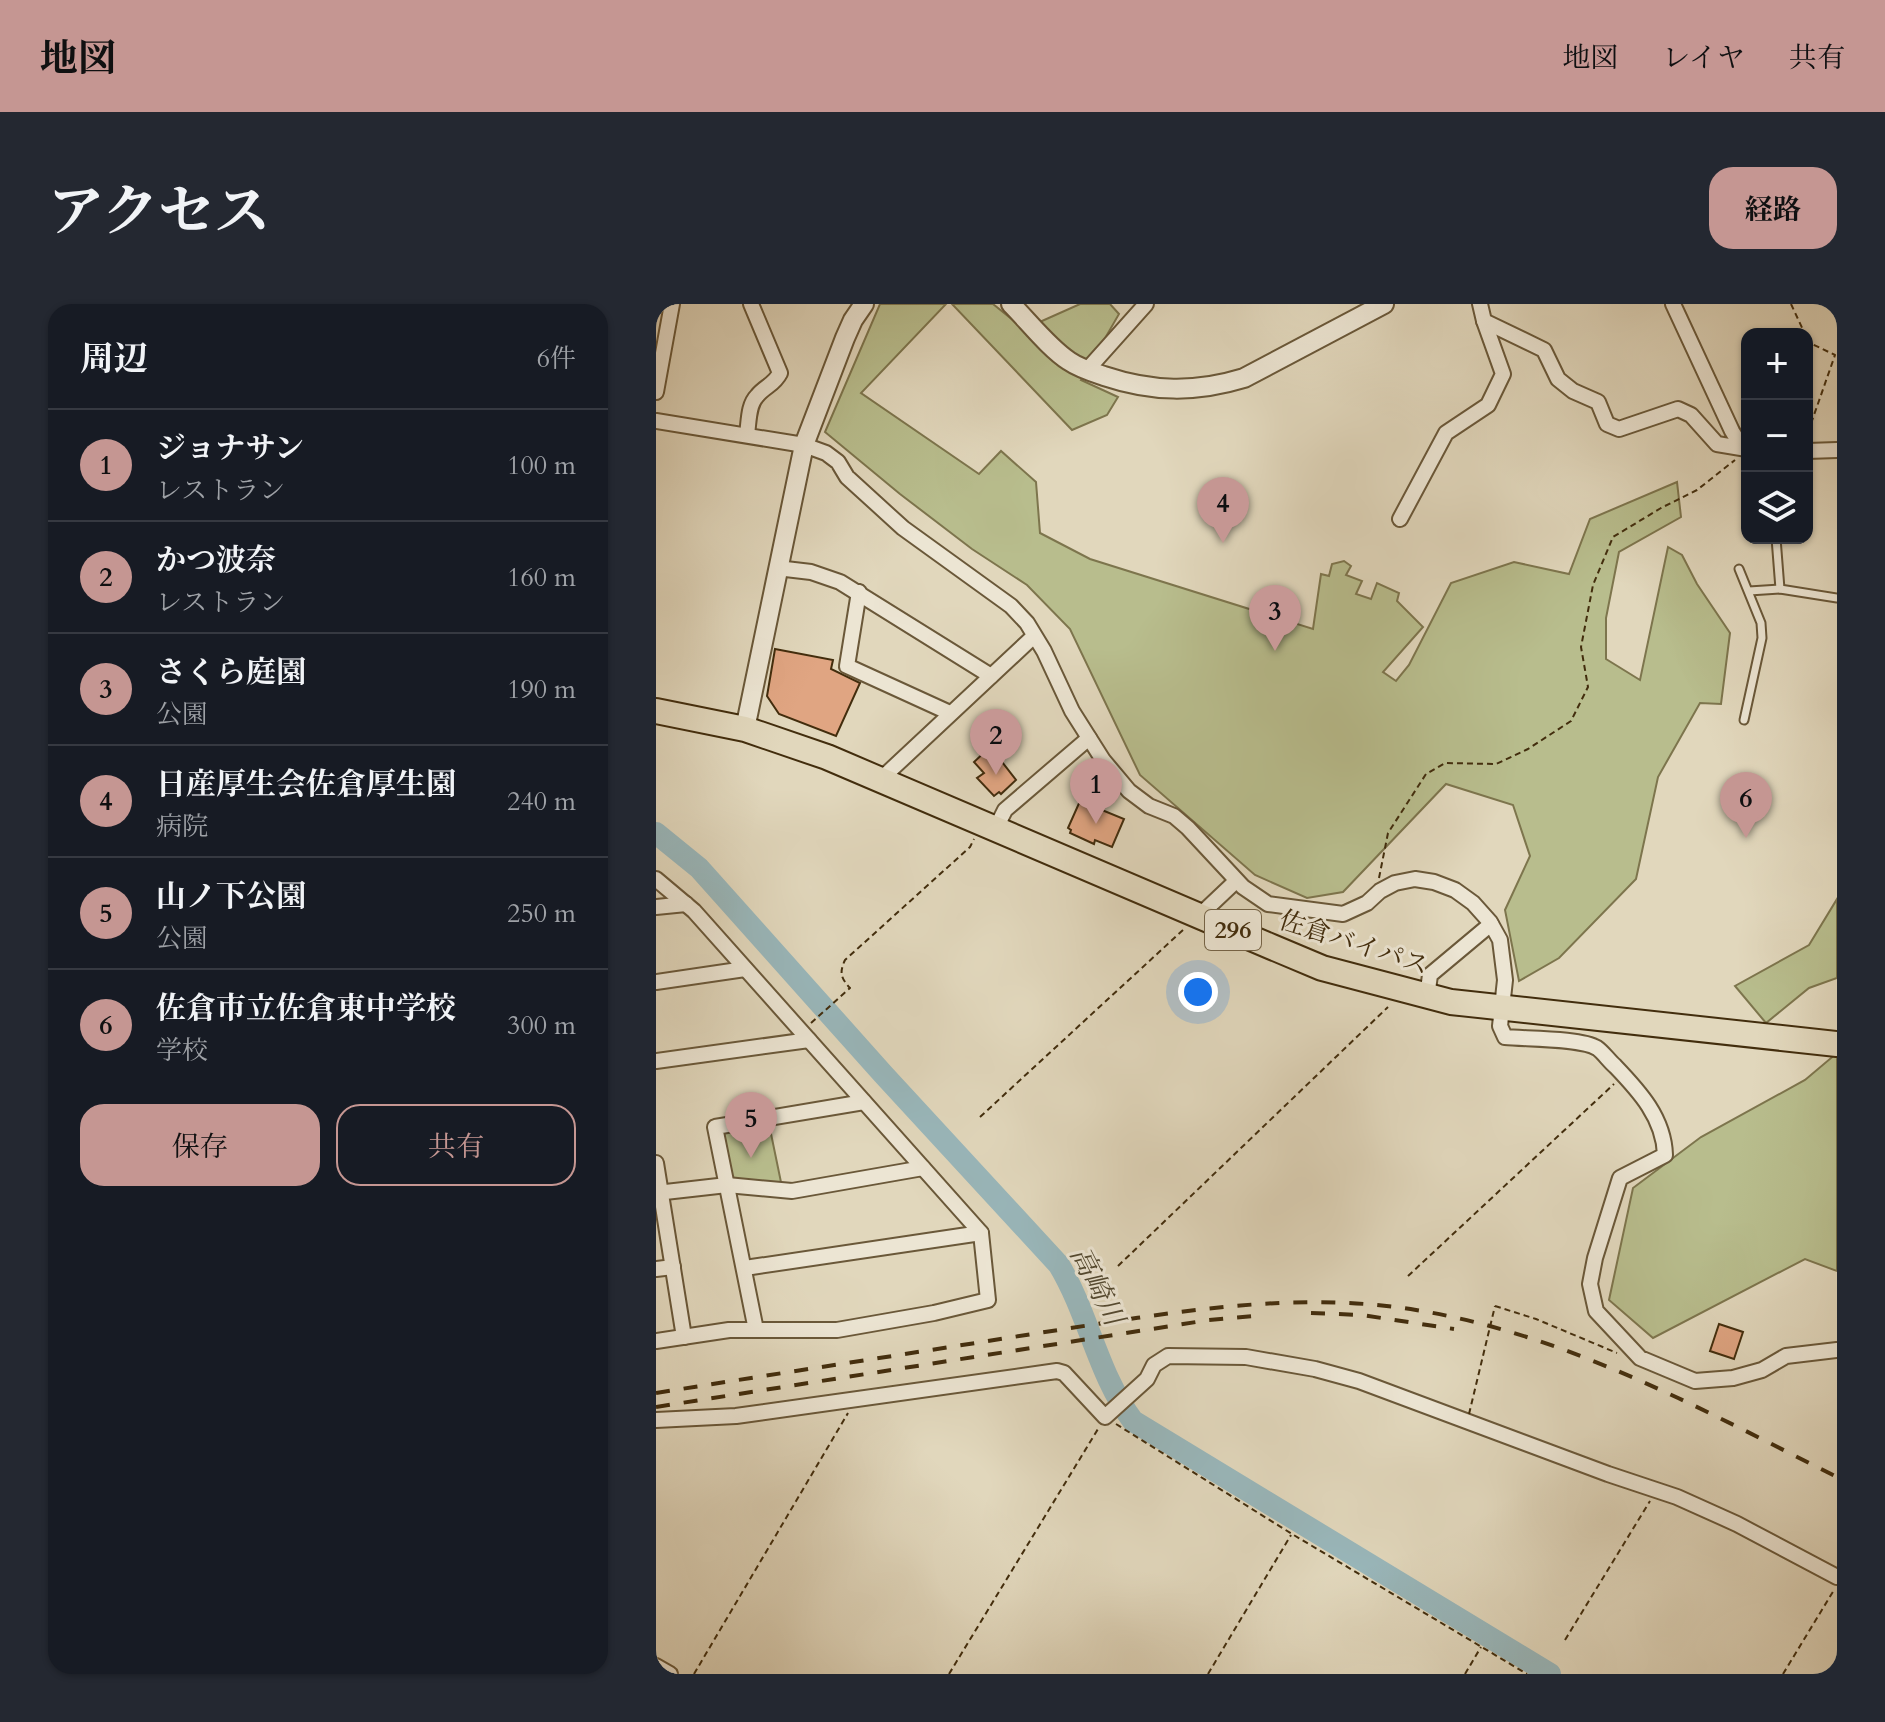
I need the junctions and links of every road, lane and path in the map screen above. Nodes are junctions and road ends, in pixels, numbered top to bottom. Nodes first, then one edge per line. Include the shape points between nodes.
1 (672, 304) edge
2 (751, 304) edge
3 (864, 304) edge
4 (1011, 304) edge
5 (1146, 304) edge
6 (1384, 304) edge
7 (1480, 304) edge
8 (1673, 304) edge
9 (1791, 304) edge
10 (1484, 321) junction
11 (1802, 328) edge
12 (1813, 344) edge
13 (1087, 370) junction
14 (656, 392) edge
15 (1813, 418) edge
16 (656, 421) edge
17 (747, 434) junction
18 (1741, 443) edge
19 (804, 445) junction
20 (1741, 447) edge
21 (1837, 450) edge
22 (1813, 451) edge
23 (1735, 460) dead end
24 (1400, 519) dead end
25 (1776, 544) edge
26 (777, 568) junction
27 (1739, 569) dead end
28 (1780, 589) junction
29 (1749, 591) junction
30 (859, 592) junction
31 (1837, 598) edge
32 (1033, 637) junction
33 (991, 676) junction
34 (656, 711) edge
35 (950, 713) junction
36 (1744, 720) dead end
37 (745, 729) junction
38 (1089, 738) junction
39 (880, 780) junction
40 (989, 828) junction
41 (656, 879) edge
42 (1236, 881) junction
43 (1380, 891) junction
44 (686, 904) junction
45 (656, 907) edge
46 (1199, 916) junction
47 (1491, 924) junction
48 (745, 969) junction
49 (656, 982) edge
50 (1416, 994) junction
51 (1502, 1009) junction
52 (805, 1036) junction
53 (1837, 1044) edge
54 (656, 1061) edge
55 (1624, 1075) junction
56 (864, 1102) junction
57 (980, 1117) dead end
58 (656, 1163) edge
59 (923, 1168) junction
60 (727, 1185) junction
61 (658, 1193) edge
62 (981, 1233) junction
63 (1118, 1266) dead end
64 (673, 1267) junction
65 (745, 1268) junction
66 (656, 1269) edge
67 (1408, 1276) dead end
68 (756, 1330) junction
69 (684, 1337) junction
70 (656, 1341) edge
71 (1837, 1350) edge
72 (1640, 1358) junction
73 (846, 1400) junction
74 (1469, 1414) dead end
75 (1105, 1417) junction
76 (656, 1420) edge
77 (1658, 1490) junction
78 (1292, 1534) junction
79 (1837, 1577) edge
80 (1837, 1586) edge
81 (1565, 1640) dead end
82 (1482, 1646) junction
83 (656, 1666) edge
84 (670, 1674) edge
85 (694, 1674) edge
86 (949, 1674) edge
87 (1208, 1674) edge
88 (1465, 1674) edge
89 (1527, 1674) edge
90 (1783, 1674) edge

1 - 14 street
2 - 17 street via 780,373 755,396
3 - 19 street via 845,338
4 - 13 street via 1068,361
5 - 13 street
6 - 13 street via 1265,369 1219,385 1141,387
7 - 10 street
8 - 18 street
9 - 11 path
10 - 20 street via 1544,350 1558,379 1598,402 1607,424 1619,429 1678,409 1691,415 1717,444
10 - 24 street via 1503,374 1488,405 1446,433
12 - 15 path via 1835,355
16 - 17 street
17 - 19 street
19 - 26 street
19 - 32 street via 838,462 847,477 903,528 1011,606
21 - 22 street
23 - 43 path via 1697,490 1613,537 1593,585 1581,647 1588,687 1571,721 1496,764 1445,763 1426,774 1388,833
25 - 28 lane
26 - 30 street via 831,577
26 - 37 street
27 - 29 lane
28 - 29 lane
28 - 31 lane
29 - 36 lane via 1762,638
30 - 33 street
30 - 35 street via 847,666
32 - 33 street
32 - 38 street
33 - 35 street
34 - 37 highway, 佐倉バイパス / 296
35 - 39 street
37 - 39 highway, 佐倉バイパス / 296
38 - 40 street
38 - 42 street via 1129,791 1181,822
39 - 40 highway, 佐倉バイパス / 296
40 - 46 highway, 佐倉バイパス / 296
40 - 52 path via 845,960 840,970 850,988
41 - 44 street
42 - 43 street via 1268,904 1343,914
42 - 46 street
43 - 47 street via 1415,879 1434,882 1473,903
44 - 45 street
44 - 48 street
46 - 50 highway, 佐倉バイパス / 296 via 1322,968
46 - 57 path
47 - 50 street via 1430,975
47 - 51 street via 1504,960
48 - 49 street
48 - 52 street
50 - 51 highway, 佐倉バイパス / 296
50 - 63 path
51 - 53 highway, 佐倉バイパス / 296
51 - 55 street via 1505,1037 1596,1047
52 - 54 street
52 - 56 street
55 - 67 path
55 - 72 street via 1657,1120 1665,1155 1620,1178 1590,1284 1596,1311
56 - 59 street
56 - 60 street via 715,1127
58 - 61 street
59 - 60 street via 792,1191
59 - 62 street
60 - 61 street
60 - 65 street
61 - 64 street
62 - 65 street
62 - 68 street via 988,1300 837,1330
64 - 66 street
64 - 69 street
65 - 68 street
68 - 69 street
69 - 70 street
71 - 72 street via 1786,1356 1733,1378 1695,1381
72 - 74 path, bridge via 1495,1306
73 - 75 street via 1057,1371
73 - 76 street via 736,1416
73 - 85 path via 848,1413
75 - 77 street via 1168,1356 1246,1357 1373,1386
75 - 78 path
75 - 86 path
77 - 79 street
77 - 81 path
78 - 82 path
78 - 87 path
80 - 90 path
82 - 88 path
82 - 89 path
83 - 84 street

